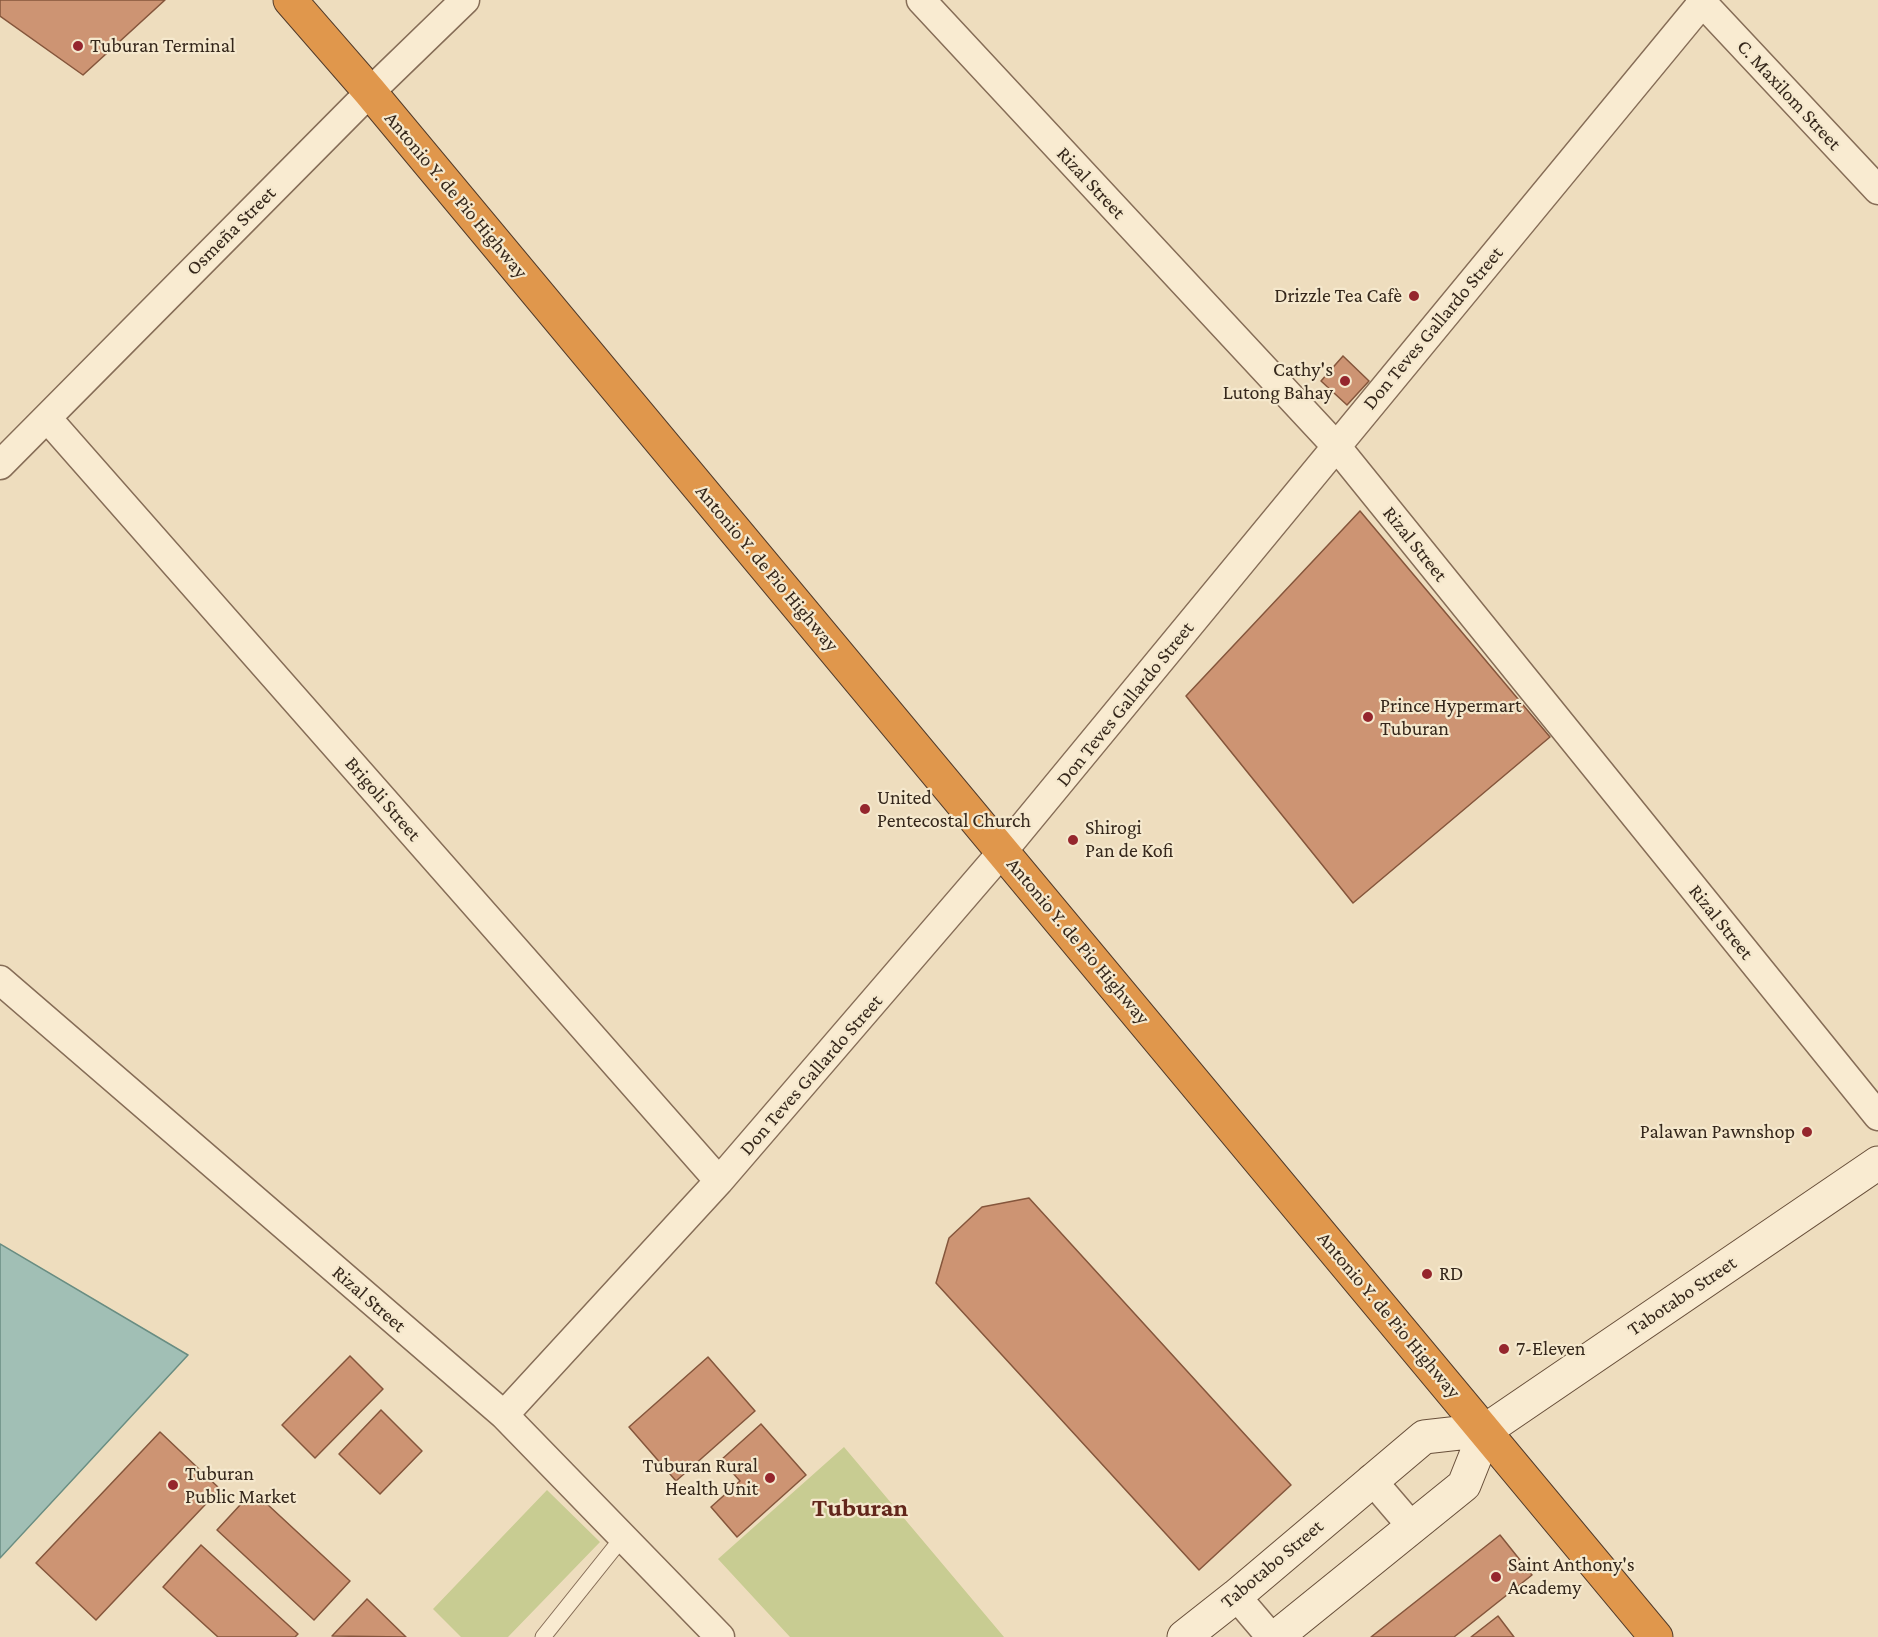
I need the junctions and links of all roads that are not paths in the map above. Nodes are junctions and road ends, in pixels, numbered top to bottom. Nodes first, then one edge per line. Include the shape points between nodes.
1 (290, 0) edge
2 (465, 0) edge
3 (921, 0) edge
4 (1701, 1) edge
5 (370, 92) junction
6 (1878, 190) edge
7 (46, 418) junction
8 (1336, 446) junction
9 (0, 465) edge
10 (1004, 851) junction
11 (0, 981) edge
12 (1878, 1116) edge
13 (1878, 1163) edge
14 (719, 1181) junction
15 (504, 1415) junction
16 (1486, 1430) junction
17 (1371, 1479) junction
18 (1413, 1528) junction
19 (623, 1537) junction
20 (1236, 1596) junction
21 (543, 1637) edge
22 (720, 1637) edge
23 (1184, 1637) edge
24 (1271, 1637) edge
25 (1276, 1637) edge
26 (1656, 1637) edge

1 - 5 highway, Antonio Y. de Pio Highway
2 - 5 street, Osmeña Street
3 - 8 street, Rizal Street
4 - 6 street, C. Maxilom Street
4 - 8 street, Don Teves Gallardo Street
5 - 7 street, Osmeña Street
5 - 10 highway, Antonio Y. de Pio Highway
7 - 9 street, Osmeña Street
7 - 14 street, Brigoli Street
8 - 10 street, Don Teves Gallardo Street
8 - 12 street, Rizal Street
10 - 14 street, Don Teves Gallardo Street
10 - 16 highway, Antonio Y. de Pio Highway
11 - 15 street, Rizal Street
13 - 16 street, Tabotabo Street
14 - 15 street, Don Teves Gallardo Street
15 - 19 street, Rizal Street
16 - 17 street, Tabotabo Street via 1424,1437
16 - 18 street via 1464,1485
16 - 26 highway, Antonio Y. de Pio Highway
17 - 18 street
17 - 20 street, Tabotabo Street
18 - 25 street
19 - 21 lane
19 - 22 street, Rizal Street
20 - 23 street, Tabotabo Street
20 - 24 street

